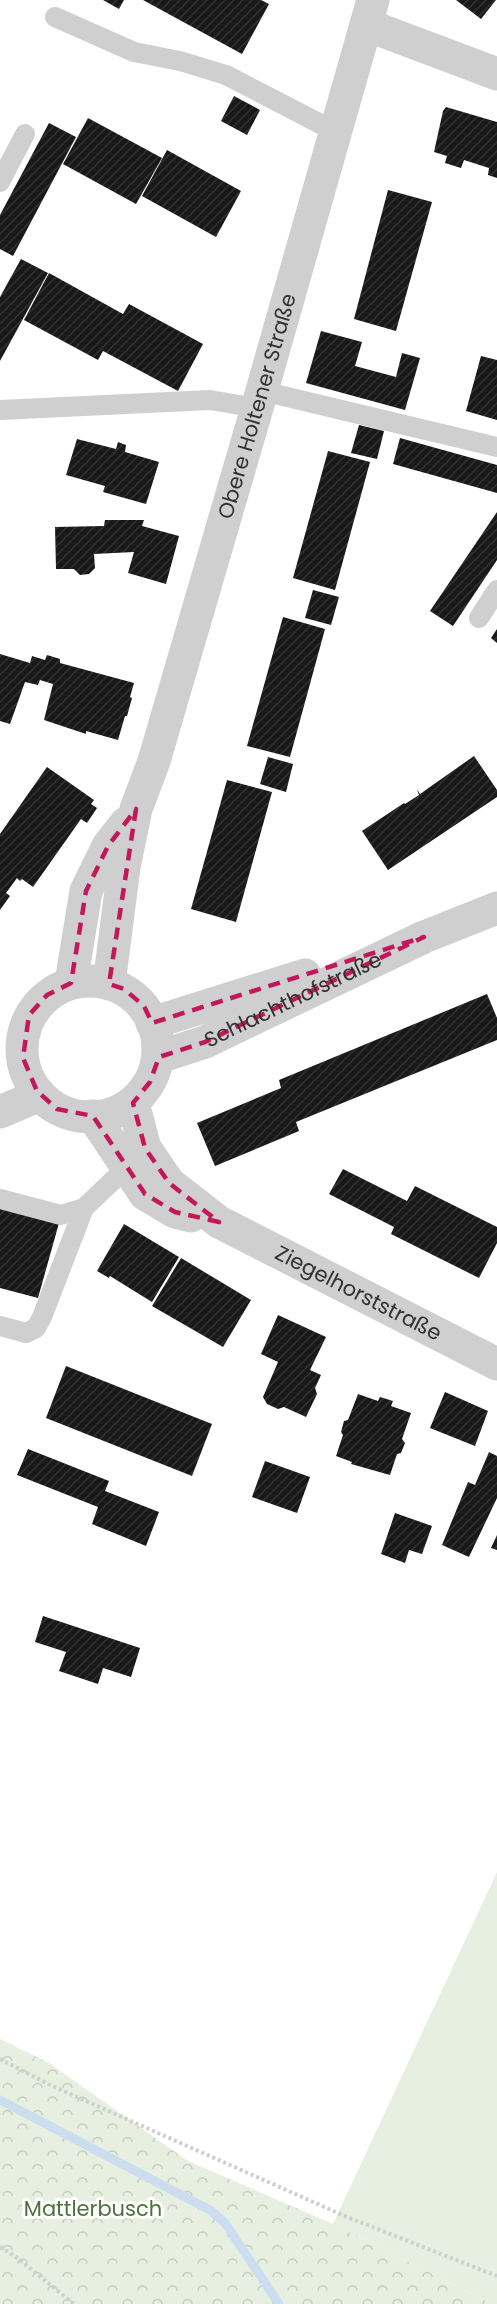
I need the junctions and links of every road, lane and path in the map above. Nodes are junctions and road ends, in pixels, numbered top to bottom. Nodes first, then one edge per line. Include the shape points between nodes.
1 (370, 12) edge
2 (55, 17) dead end
3 (497, 74) edge
4 (336, 132) junction
5 (25, 134) dead end
6 (0, 182) edge
7 (260, 400) junction
8 (0, 410) edge
9 (497, 447) edge
10 (497, 590) edge
11 (479, 618) dead end
12 (136, 809) junction
13 (497, 908) edge
14 (424, 937) junction
15 (71, 983) junction
16 (109, 984) junction
17 (152, 1023) junction
18 (159, 1056) junction
19 (12, 1064) edge
20 (40, 1095) junction
21 (133, 1103) junction
22 (0, 1112) edge
23 (93, 1116) junction
24 (126, 1168) junction
25 (0, 1199) edge
26 (84, 1208) junction
27 (219, 1222) junction
28 (0, 1326) edge
29 (497, 1364) edge
30 (0, 2059) edge
31 (0, 2247) edge
32 (497, 2276) edge
33 (74, 2304) edge

1 - 3 street
1 - 4 street, Obere Holtener Straße
2 - 4 lane via 134,52 226,75
4 - 7 street, Obere Holtener Straße
5 - 6 lane
7 - 8 lane
7 - 9 lane
7 - 12 street, Obere Holtener Straße via 154,761
10 - 11 lane
12 - 15 street, Obere Holtener Straße via 108,846 86,891
12 - 16 street, Obere Holtener Straße via 124,867
13 - 14 street, Schlachthofstraße
14 - 17 street, Schlachthofstraße
14 - 18 street, Schlachthofstraße via 205,1042
15 - 16 street
15 - 19 street via 47,995 29,1015
16 - 17 street via 124,989 144,1006
17 - 18 street
18 - 21 street via 150,1082
19 - 20 street via 24,1068
20 - 22 street
20 - 23 street via 57,1109
21 - 23 street via 109,1115
21 - 27 street, Ziegelhorststraße via 145,1148 169,1183
23 - 24 street, Ziegelhorststraße
24 - 26 lane
24 - 27 street, Ziegelhorststraße via 145,1194 175,1212
25 - 26 lane via 61,1215
26 - 28 lane via 36,1328 26,1333
27 - 29 street, Ziegelhorststraße
30 - 32 path via 347,2217
31 - 33 path

